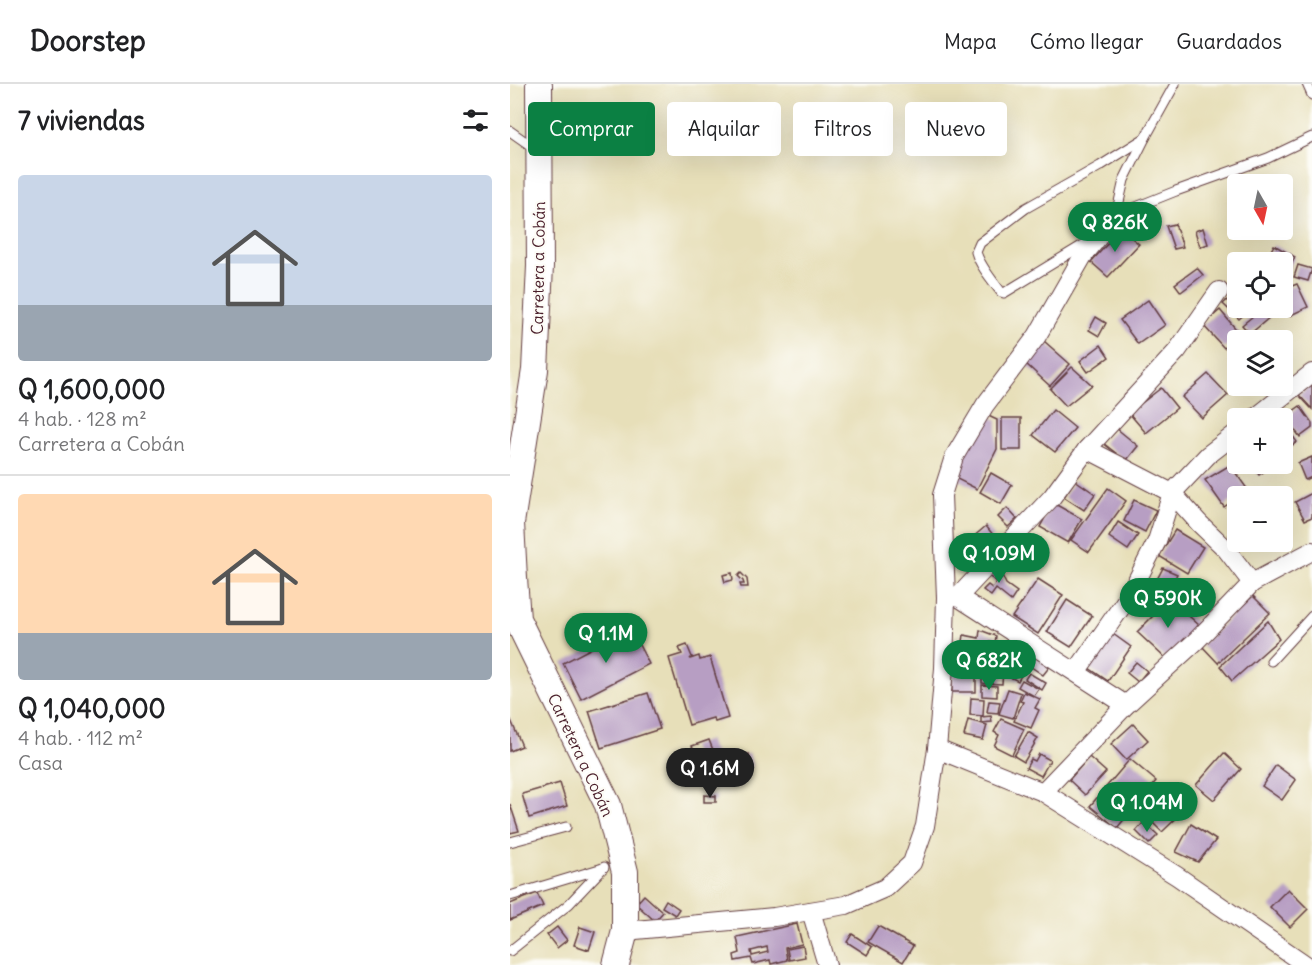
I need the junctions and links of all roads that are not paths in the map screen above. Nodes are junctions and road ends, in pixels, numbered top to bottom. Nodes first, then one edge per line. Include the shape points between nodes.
1 (539, 84) edge
2 (1175, 84) edge
3 (1307, 84) edge
4 (1312, 95) edge
5 (539, 102) edge
6 (510, 131) edge
7 (1312, 137) edge
8 (1145, 138) junction
9 (528, 144) edge
10 (539, 156) edge
11 (1116, 215) junction
12 (1099, 235) junction
13 (1219, 291) dead end
14 (1312, 373) edge
15 (1268, 408) edge
16 (1227, 440) edge
17 (1087, 449) junction
18 (1172, 493) junction
19 (1308, 559) edge
20 (1252, 583) junction
21 (952, 597) junction
22 (1312, 616) edge
23 (514, 617) edge
24 (1271, 661) dead end
25 (1076, 672) junction
26 (1126, 705) junction
27 (938, 749) junction
28 (1043, 792) junction
29 (566, 827) dead end
30 (510, 842) edge
31 (613, 865) junction
32 (510, 896) edge
33 (811, 911) junction
34 (625, 931) junction
35 (510, 951) edge
36 (616, 965) edge
37 (828, 965) edge
38 (1306, 965) edge

1 - 5 street, Carretera a Cobán
2 - 8 lane
3 - 4 lane
6 - 9 lane
7 - 11 lane via 1268,158
8 - 11 lane via 1124,180
8 - 12 lane via 1026,208 980,243 976,252 1004,293
10 - 23 street, Carretera a Cobán via 540,266 535,370 511,523
11 - 12 street
12 - 21 street via 1037,336 985,405 954,457 942,495
13 - 17 street via 1177,351
14 - 15 street
16 - 18 street
17 - 18 street
17 - 21 street via 1052,496
18 - 20 street via 1226,549
18 - 25 street via 1157,541 1129,596
19 - 20 street
20 - 26 street
21 - 25 street
21 - 27 street
22 - 24 lane
23 - 31 street, Carretera a Cobán via 608,805
25 - 26 street
26 - 28 street
27 - 28 street
27 - 33 street via 925,826 912,863 885,888 846,905
28 - 38 street via 1177,876
29 - 30 lane
31 - 32 lane
31 - 34 street, Carretera a Cobán via 625,872
31 - 35 lane
33 - 34 street
33 - 37 street
34 - 36 street, Carretera a Cobán

